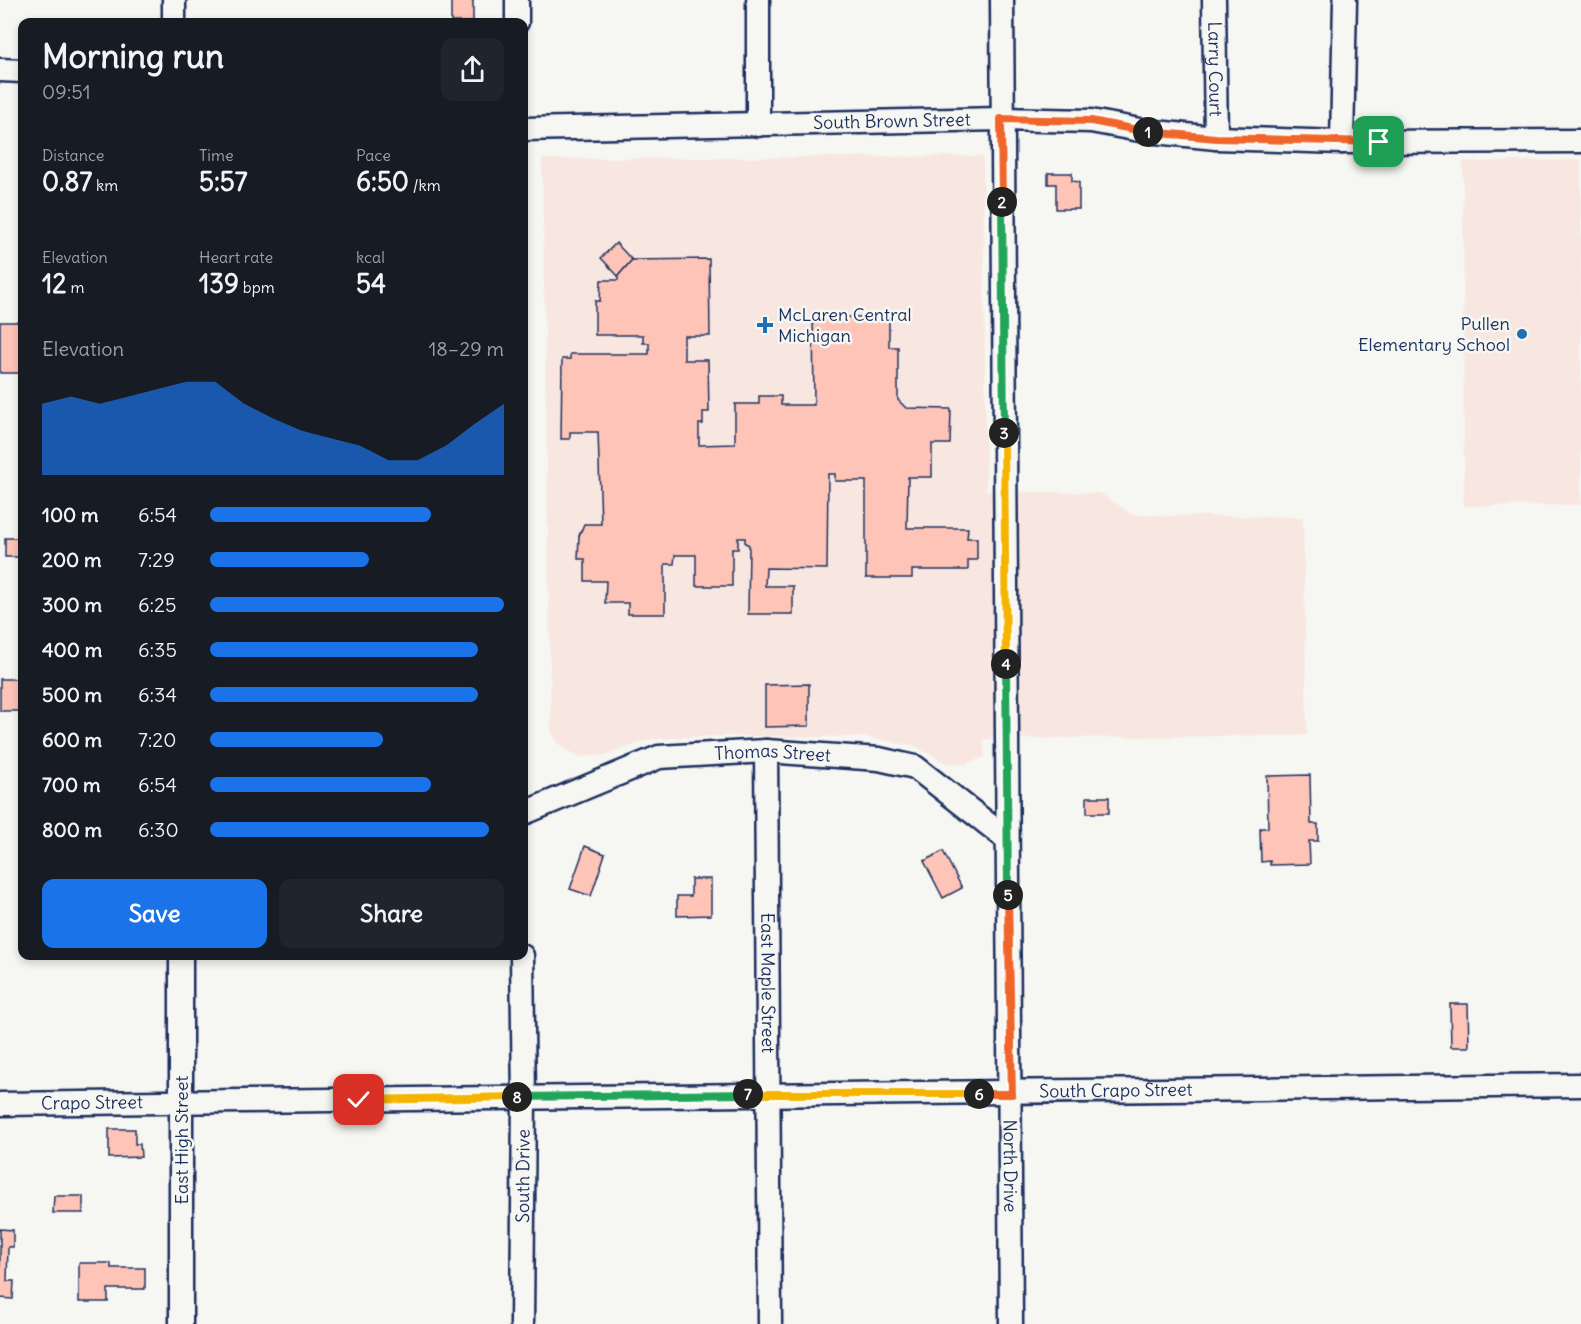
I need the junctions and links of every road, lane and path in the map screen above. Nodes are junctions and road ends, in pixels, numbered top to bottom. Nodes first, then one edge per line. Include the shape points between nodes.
1 (174, 0) edge
2 (517, 0) edge
3 (758, 0) edge
4 (1002, 0) edge
5 (1214, 0) edge
6 (1345, 0) edge
7 (174, 18) edge
8 (517, 18) edge
9 (0, 70) edge
10 (18, 71) edge
11 (1001, 119) junction
12 (758, 125) junction
13 (528, 129) edge
14 (1216, 138) junction
15 (1581, 141) edge
16 (1342, 142) junction
17 (766, 751) junction
18 (528, 811) edge
19 (1007, 839) junction
20 (181, 960) edge
21 (522, 960) edge
22 (1581, 1085) edge
23 (768, 1094) junction
24 (1012, 1094) junction
25 (524, 1097) junction
26 (0, 1104) edge
27 (182, 1104) junction
28 (181, 1324) edge
29 (522, 1324) edge
30 (770, 1324) edge
31 (1011, 1324) edge

1 - 7 street
2 - 8 street
3 - 12 street
4 - 11 street, North Drive
5 - 14 street, Larry Court
6 - 16 street
9 - 10 street
11 - 12 street, South Brown Street
11 - 14 street, South Brown Street via 1091,121
11 - 19 street, North Drive
12 - 13 street, South Brown Street
14 - 16 street, South Brown Street
15 - 16 street, South Brown Street
17 - 18 street, Thomas Street via 659,757
17 - 19 street, Thomas Street via 879,759 915,767
17 - 23 street, East Maple Street
19 - 24 street, North Drive
20 - 27 street, East High Street
21 - 25 street, South Drive
22 - 24 street, South Crapo Street
23 - 24 street, South Crapo Street
23 - 25 street, South Crapo Street
23 - 30 street, East Maple Street
24 - 31 street, North Drive
25 - 27 street, South Crapo Street
25 - 29 street, South Drive
26 - 27 street, Crapo Street
27 - 28 street, East High Street

